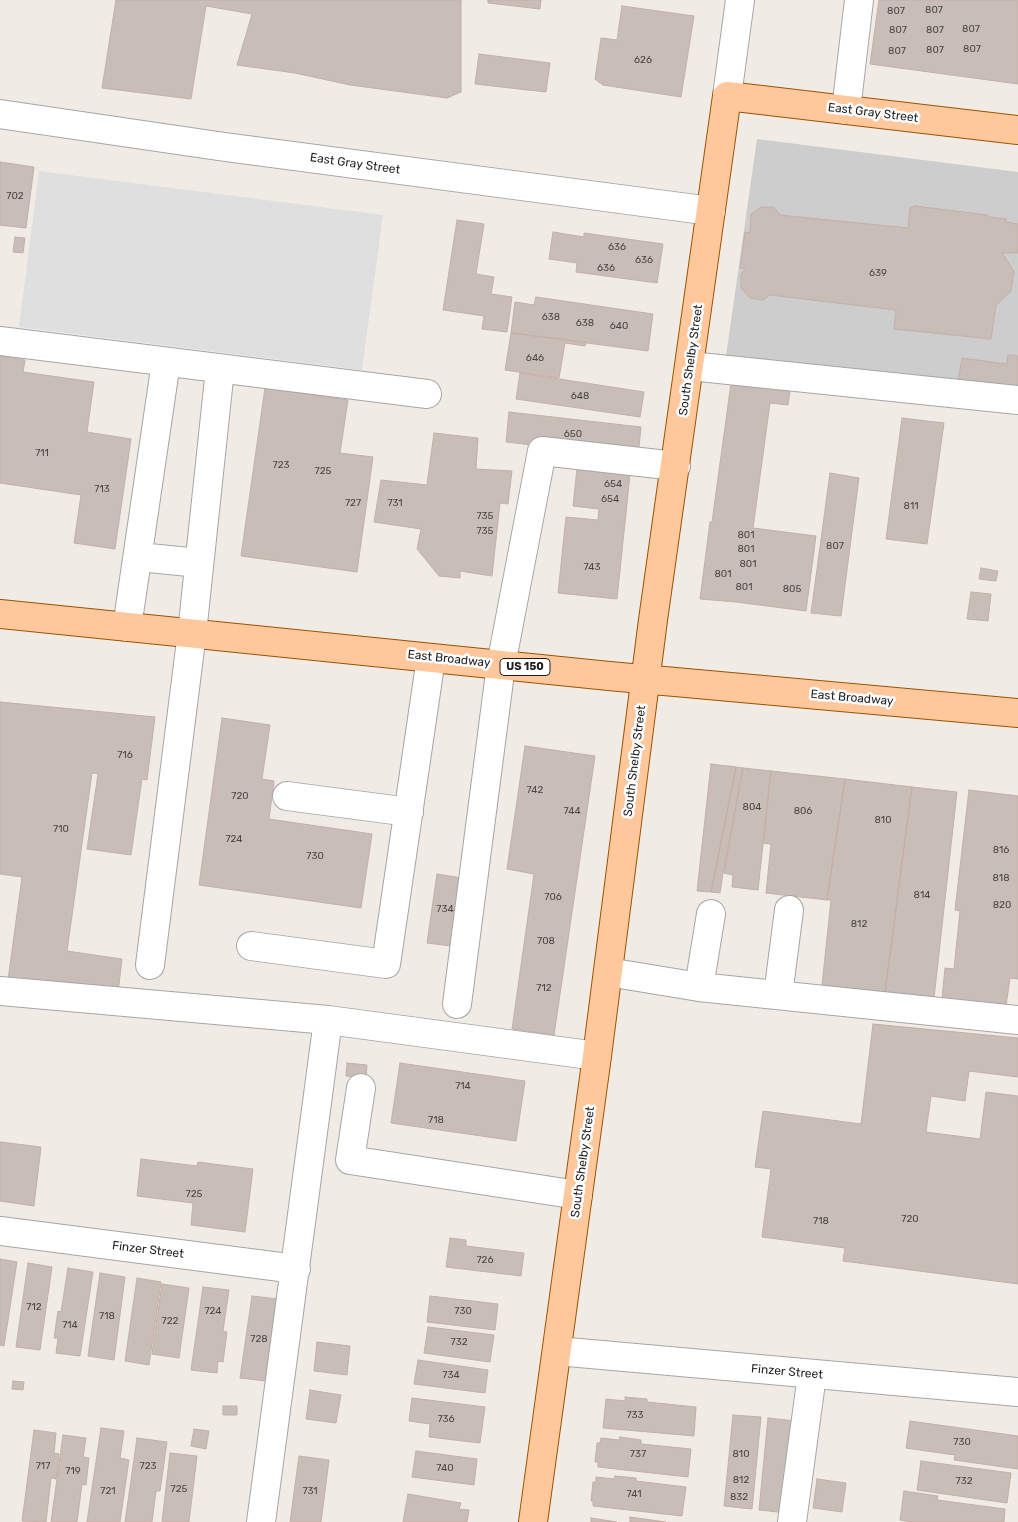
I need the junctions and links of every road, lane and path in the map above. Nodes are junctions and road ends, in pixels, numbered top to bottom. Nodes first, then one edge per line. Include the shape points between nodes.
1 (740, 0) edge
2 (859, 0) edge
3 (727, 96) junction
4 (846, 110) junction
5 (0, 114) edge
6 (1018, 130) edge
7 (711, 211) junction
8 (0, 341) edge
9 (166, 362) junction
10 (690, 366) junction
11 (220, 369) junction
12 (427, 394) dead end
13 (1018, 400) edge
14 (676, 466) junction
15 (139, 557) junction
16 (199, 563) junction
17 (0, 614) edge
18 (128, 627) junction
19 (192, 633) junction
20 (431, 658) junction
21 (501, 665) junction
22 (646, 679) junction
23 (1018, 714) edge
24 (287, 796) dead end
25 (408, 812) junction
26 (789, 910) dead end
27 (711, 914) dead end
28 (250, 946) dead end
29 (150, 965) dead end
30 (608, 972) junction
31 (699, 987) junction
32 (0, 991) edge
33 (778, 995) junction
34 (457, 1004) dead end
35 (328, 1020) junction
36 (1018, 1020) edge
37 (597, 1056) junction
38 (361, 1088) dead end
39 (578, 1195) junction
40 (0, 1231) edge
41 (296, 1269) junction
42 (557, 1351) junction
43 (812, 1375) junction
44 (1018, 1392) edge
45 (261, 1522) edge
46 (533, 1522) edge
47 (792, 1522) edge

1 - 3 street, South Shelby Street
2 - 4 street
3 - 4 main road, East Gray Street
3 - 7 main road, South Shelby Street
4 - 6 main road, East Gray Street
5 - 7 street, East Gray Street
7 - 10 main road, South Shelby Street
8 - 9 street
9 - 11 street
9 - 15 street
10 - 13 street
10 - 14 main road, South Shelby Street
11 - 12 street
11 - 16 street
14 - 21 street via 542,451
14 - 22 main road, South Shelby Street
15 - 16 street
15 - 18 street
16 - 19 street
17 - 18 main road, East Broadway / US 150
18 - 19 main road, East Broadway / US 150
19 - 20 main road, East Broadway / US 150
19 - 29 street
20 - 21 main road, East Broadway / US 150
20 - 25 street
21 - 22 main road, East Broadway / US 150
21 - 34 street
22 - 23 main road, East Broadway / US 150
22 - 30 main road, South Shelby Street
24 - 25 street
25 - 28 street via 386,964
26 - 33 street
27 - 31 street
30 - 31 street
30 - 37 main road, South Shelby Street
31 - 33 street
32 - 35 street
33 - 36 street
35 - 37 street
35 - 41 street
37 - 39 main road, South Shelby Street
38 - 39 street via 350,1160
39 - 42 main road, South Shelby Street
40 - 41 street, Finzer Street
41 - 45 street
42 - 43 street, Finzer Street
42 - 46 main road, South Shelby Street
43 - 44 street, Finzer Street
43 - 47 street

